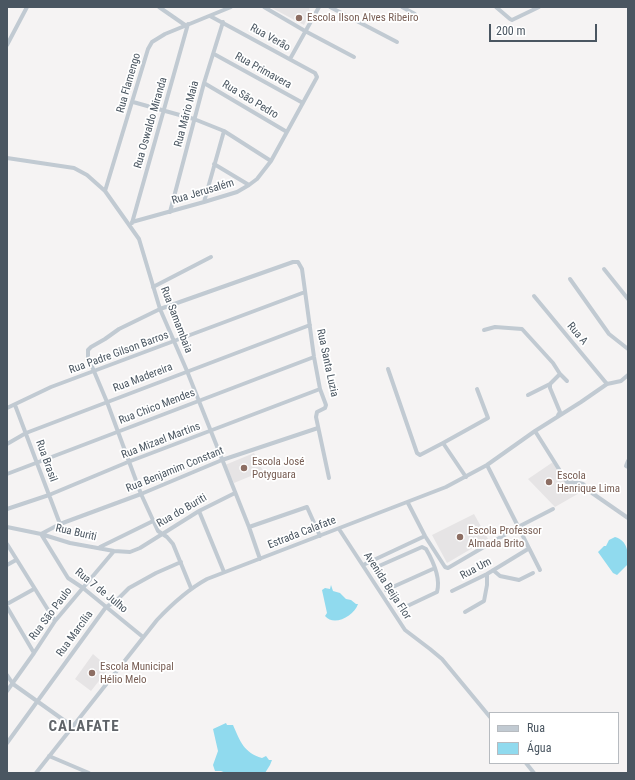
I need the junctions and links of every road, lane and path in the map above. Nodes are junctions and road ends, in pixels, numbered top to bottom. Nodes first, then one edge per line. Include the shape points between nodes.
1 (27, 7) edge
2 (159, 7) edge
3 (231, 7) edge
4 (264, 7) edge
5 (319, 7) edge
6 (330, 7) edge
7 (402, 7) edge
8 (496, 7) edge
9 (539, 7) edge
10 (416, 14) dead end
11 (210, 16) junction
12 (223, 22) junction
13 (186, 25) junction
14 (305, 31) junction
15 (397, 42) dead end
16 (7, 45) edge
17 (214, 54) junction
18 (354, 57) dead end
19 (290, 59) junction
20 (316, 79) joint
21 (204, 83) junction
22 (133, 102) junction
23 (303, 103) junction
24 (163, 110) junction
25 (194, 119) junction
26 (224, 132) junction
27 (287, 132) junction
28 (7, 158) edge
29 (272, 161) junction
30 (214, 164) junction
31 (249, 186) junction
32 (105, 191) junction
33 (204, 202) junction
34 (170, 212) junction
35 (131, 225) junction
36 (211, 257) dead end
37 (604, 269) dead end
38 (570, 279) dead end
39 (153, 287) junction
40 (305, 292) junction
41 (534, 296) dead end
42 (628, 299) edge
43 (160, 308) junction
44 (310, 324) junction
45 (484, 330) dead end
46 (174, 342) junction
47 (628, 349) edge
48 (314, 357) junction
49 (388, 369) dead end
50 (94, 371) junction
51 (187, 371) junction
52 (560, 374) junction
53 (628, 375) edge
54 (567, 381) dead end
55 (550, 384) junction
56 (607, 384) junction
57 (320, 389) junction
58 (477, 389) dead end
59 (528, 395) dead end
60 (198, 401) junction
61 (107, 402) junction
62 (16, 405) junction
63 (7, 408) edge
64 (558, 416) junction
65 (318, 428) junction
66 (534, 431) junction
67 (117, 432) junction
68 (210, 432) junction
69 (26, 433) junction
70 (443, 443) junction
71 (7, 444) edge
72 (222, 460) junction
73 (628, 461) edge
74 (128, 462) junction
75 (37, 463) junction
76 (487, 465) junction
77 (628, 467) edge
78 (7, 474) edge
79 (466, 477) junction
80 (329, 478) dead end
81 (235, 493) junction
82 (141, 494) junction
83 (49, 495) junction
84 (408, 502) junction
85 (7, 509) edge
86 (553, 509) dead end
87 (199, 511) junction
88 (628, 518) edge
89 (153, 521) junction
90 (60, 524) junction
91 (249, 526) junction
92 (7, 527) edge
93 (518, 527) junction
94 (339, 529) junction
95 (162, 533) junction
96 (41, 534) junction
97 (320, 536) junction
98 (425, 536) junction
99 (7, 544) edge
100 (100, 547) junction
101 (140, 548) joint
102 (398, 549) junction
103 (528, 549) junction
104 (114, 551) junction
105 (401, 556) junction
106 (260, 559) junction
107 (16, 560) junction
108 (181, 562) junction
109 (7, 565) edge
110 (363, 565) junction
111 (379, 566) dead end
112 (435, 568) junction
113 (493, 570) junction
114 (540, 570) dead end
115 (224, 572) junction
116 (533, 573) dead end
117 (487, 574) junction
118 (82, 588) junction
119 (191, 588) junction
120 (34, 589) junction
121 (386, 590) dead end
122 (452, 591) dead end
123 (7, 604) edge
124 (7, 607) edge
125 (106, 607) junction
126 (401, 610) dead end
127 (465, 612) dead end
128 (54, 621) junction
129 (143, 638) junction
130 (34, 653) junction
131 (7, 675) edge
132 (13, 684) junction
133 (7, 690) edge
134 (37, 701) junction
135 (489, 716) edge
136 (72, 726) junction
137 (7, 743) edge
138 (49, 756) junction
139 (527, 764) edge
140 (80, 771) edge
141 (36, 773) edge
142 (88, 773) edge
143 (534, 773) edge

1 - 16 street
2 - 13 street
3 - 11 street, Rua Flamengo
4 - 14 street
5 - 14 street
6 - 15 street
7 - 10 street
8 - 9 street via 510,19
11 - 12 street, Rua Verão
11 - 13 street, Rua Flamengo
12 - 17 street, Rua Mário Maia
12 - 19 street, Rua Verão
13 - 22 street, Rua Flamengo via 152,42
13 - 24 street, Rua Oswaldo Miranda
14 - 18 street
14 - 19 street
17 - 21 street, Rua Mário Maia
17 - 23 street, Rua Primavera
19 - 20 street, Rua Verão via 315,73
20 - 23 street, Rua Jerusalém
21 - 25 street, Rua Mário Maia
21 - 27 street, Rua São Pedro
22 - 24 street
22 - 32 street, Rua Flamengo
23 - 27 street, Rua Jerusalém
24 - 25 street
24 - 35 street, Rua Oswaldo Miranda
25 - 26 street
25 - 34 street, Rua Mário Maia
26 - 29 street
26 - 30 street
27 - 29 street, Rua Jerusalém
28 - 32 street, Rua Samambaia via 74,168 87,175
29 - 31 street, Rua Jerusalém
30 - 31 street
30 - 33 street
31 - 33 street, Rua Jerusalém
32 - 35 street, Rua Samambaia
33 - 34 street, Rua Jerusalém
34 - 35 street, Rua Jerusalém
35 - 39 street, Rua Samambaia via 139,239
36 - 39 street
37 - 42 street
38 - 47 street via 609,334
39 - 43 street, Rua Samambaia
40 - 43 street, Rua Santa Luzia via 302,269 298,262 293,262
40 - 44 street, Rua Santa Luzia
40 - 46 street, Rua Padre Gilson Barros
41 - 56 street, Rua A
43 - 46 street, Rua Samambaia
43 - 50 street via 89,348 87,353
44 - 48 street, Rua Santa Luzia
44 - 51 street, Rua Madereira
45 - 52 street via 495,327 522,329
46 - 50 street, Rua Padre Gilson Barros
46 - 51 street, Rua Samambaia
48 - 57 street, Rua Santa Luzia
48 - 60 street, Rua Chico Mendes
49 - 70 street via 417,452 420,455
50 - 61 street
50 - 62 street, Rua Padre Gilson Barros via 51,387
51 - 60 street, Rua Samambaia
51 - 61 street, Rua Madereira
52 - 54 street
52 - 55 street
53 - 56 street, Estrada Calafate
55 - 59 street
55 - 64 street via 560,412
56 - 64 street, Estrada Calafate
57 - 65 street, Rua Santa Luzia via 326,405 316,414
57 - 68 street, Rua Mizael Martins
58 - 70 street via 487,419
60 - 67 street, Rua Chico Mendes
60 - 68 street, Rua Samambaia
61 - 67 street
61 - 69 street, Rua Madereira
62 - 63 street, Rua Padre Gilson Barros
62 - 69 street, Rua Brasil
64 - 66 street, Estrada Calafate
65 - 72 street, Rua Benjamim Constant
65 - 80 street, Rua Santa Luzia
66 - 76 street, Estrada Calafate
66 - 88 street via 567,482 583,484
67 - 74 street
67 - 75 street, Rua Chico Mendes
68 - 72 street, Rua Samambaia
68 - 74 street, Rua Mizael Martins
69 - 71 street, Rua Madereira
69 - 75 street, Rua Brasil
70 - 79 street
72 - 81 street, Rua Samambaia
72 - 82 street, Rua Benjamim Constant
73 - 77 street
74 - 82 street
74 - 83 street, Rua Mizael Martins
75 - 78 street, Rua Chico Mendes
75 - 83 street, Rua Brasil
76 - 79 street, Estrada Calafate
76 - 93 street
79 - 84 street, Estrada Calafate via 446,488
81 - 87 street, Rua do Buriti
81 - 91 street, Rua Samambaia
82 - 89 street
82 - 90 street, Rua Benjamim Constant
83 - 85 street, Rua Mizael Martins
83 - 90 street, Rua Brasil
84 - 94 street, Estrada Calafate
84 - 98 street
86 - 93 street
87 - 95 street, Rua do Buriti
87 - 115 street
89 - 95 street
89 - 100 street
90 - 96 street, Rua Benjamim Constant
91 - 97 street via 307,507
91 - 106 street, Rua Samambaia
92 - 96 street, Rua Buriti
93 - 98 street via 448,568
93 - 103 street
94 - 97 street, Estrada Calafate
94 - 110 street, Avenida Beija Flor
95 - 101 street, Rua do Buriti
95 - 108 street via 174,544
96 - 100 street, Rua Buriti via 70,543
96 - 118 street, Rua 7 de Julho via 68,578
97 - 106 street, Estrada Calafate
98 - 102 street
99 - 107 street
100 - 104 street, Rua Buriti
101 - 104 street, Rua Buriti via 130,552
102 - 105 street
102 - 110 street
103 - 113 street, Rua Um
103 - 114 street
104 - 118 street, Rua São Paulo
105 - 111 street
105 - 112 street via 422,547 428,552
106 - 115 street, Estrada Calafate
107 - 109 street
107 - 120 street
108 - 119 street
108 - 125 street, Rua Marcília via 129,588
110 - 135 street, Avenida Beija Flor via 405,630 442,659
112 - 121 street
112 - 126 street via 437,592
113 - 116 street via 500,576 519,580
113 - 117 street, Rua Um
115 - 119 street, Estrada Calafate
117 - 122 street, Rua Um
117 - 127 street via 484,600
118 - 125 street, Rua 7 de Julho
118 - 128 street, Rua São Paulo
119 - 129 street, Estrada Calafate via 169,607
120 - 123 street
120 - 128 street
124 - 130 street
125 - 129 street, Rua 7 de Julho
125 - 134 street, Rua Marcília
128 - 130 street, Rua São Paulo
129 - 136 street, Estrada Calafate
130 - 132 street, Rua São Paulo
131 - 132 street
132 - 133 street, Rua São Paulo
132 - 134 street
134 - 136 street
134 - 137 street, Rua Marcília
136 - 138 street, Estrada Calafate
138 - 140 street
138 - 141 street, Estrada Calafate
139 - 143 street
140 - 142 street

